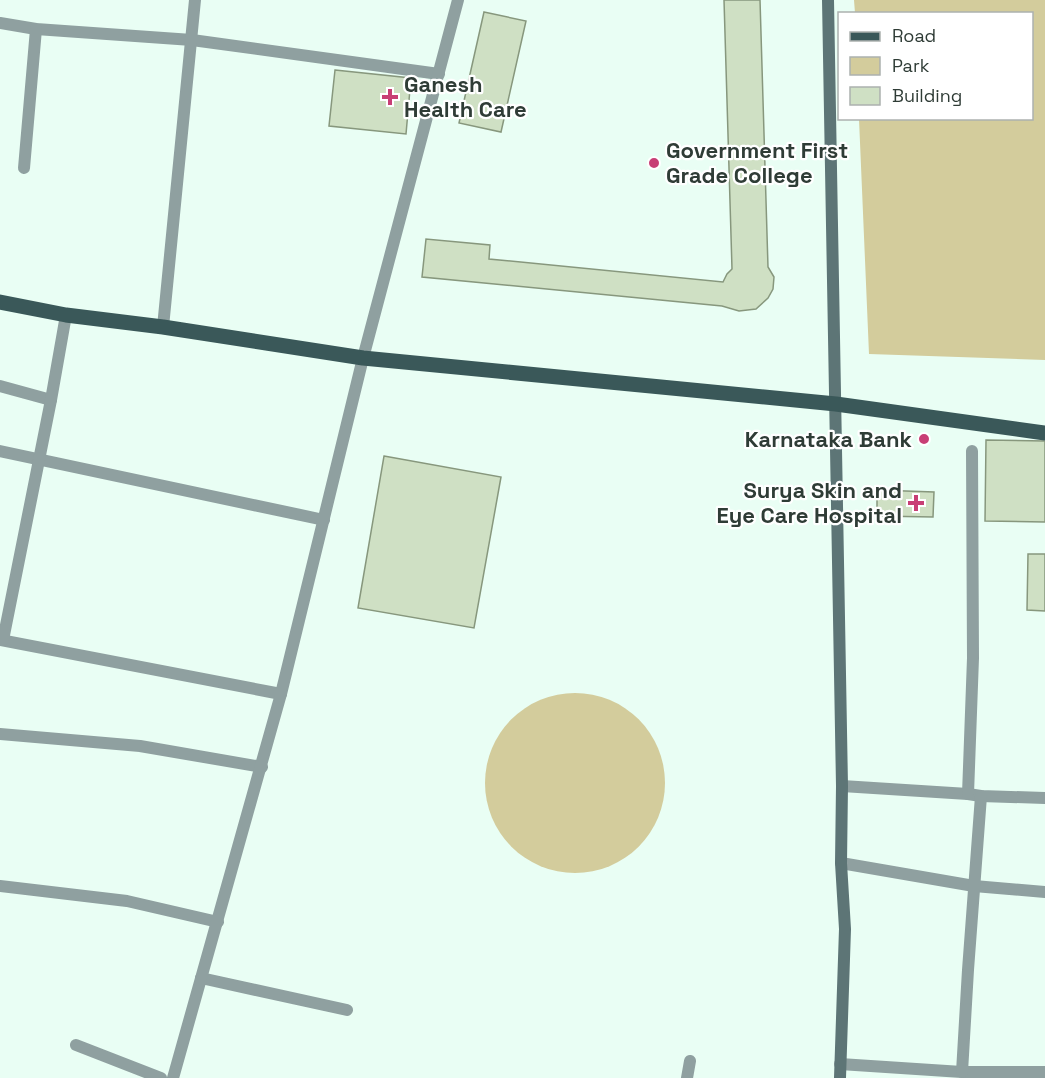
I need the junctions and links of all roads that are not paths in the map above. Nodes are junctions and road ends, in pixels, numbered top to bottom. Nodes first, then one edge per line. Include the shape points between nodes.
1 (195, 0) edge
2 (458, 0) edge
3 (828, 0) edge
4 (0, 23) edge
5 (36, 29) junction
6 (192, 40) junction
7 (439, 74) junction
8 (24, 168) dead end
9 (0, 302) edge
10 (66, 315) junction
11 (164, 327) junction
12 (363, 358) junction
13 (0, 386) edge
14 (51, 400) junction
15 (836, 404) junction
16 (1045, 433) edge
17 (0, 451) edge
18 (972, 451) dead end
19 (39, 458) junction
20 (324, 520) junction
21 (2, 640) edge
22 (281, 694) junction
23 (0, 734) edge
24 (262, 767) junction
25 (842, 786) junction
26 (968, 794) junction
27 (981, 796) junction
28 (1045, 798) edge
29 (841, 863) junction
30 (0, 886) edge
31 (974, 886) junction
32 (1045, 892) edge
33 (218, 922) junction
34 (201, 978) junction
35 (347, 1010) dead end
36 (76, 1046) dead end
37 (690, 1061) dead end
38 (840, 1064) junction
39 (962, 1072) junction
40 (1045, 1072) edge
41 (938, 1075) edge
42 (161, 1078) edge
43 (174, 1078) edge
44 (687, 1078) edge
45 (840, 1078) edge

1 - 6 street
2 - 7 street
3 - 15 street
4 - 5 street
5 - 6 street
5 - 8 street
6 - 7 street
6 - 11 street
7 - 12 street
9 - 10 main road
10 - 11 main road
10 - 14 street
11 - 12 main road
12 - 15 main road
12 - 20 street
13 - 14 street
14 - 19 street
15 - 16 main road
15 - 25 street
17 - 19 street
18 - 26 street via 973,658
19 - 20 street
19 - 21 street
20 - 22 street
21 - 22 street
22 - 24 street
23 - 24 street via 140,746
24 - 33 street
25 - 26 street
25 - 29 street
26 - 27 street
27 - 28 street
27 - 31 street
29 - 31 street
29 - 38 street via 845,929
30 - 33 street via 126,901
31 - 32 street
31 - 39 street
33 - 34 street
34 - 35 street
34 - 43 street
36 - 42 street
37 - 44 street
38 - 41 street
38 - 45 street
39 - 40 street
39 - 41 street

